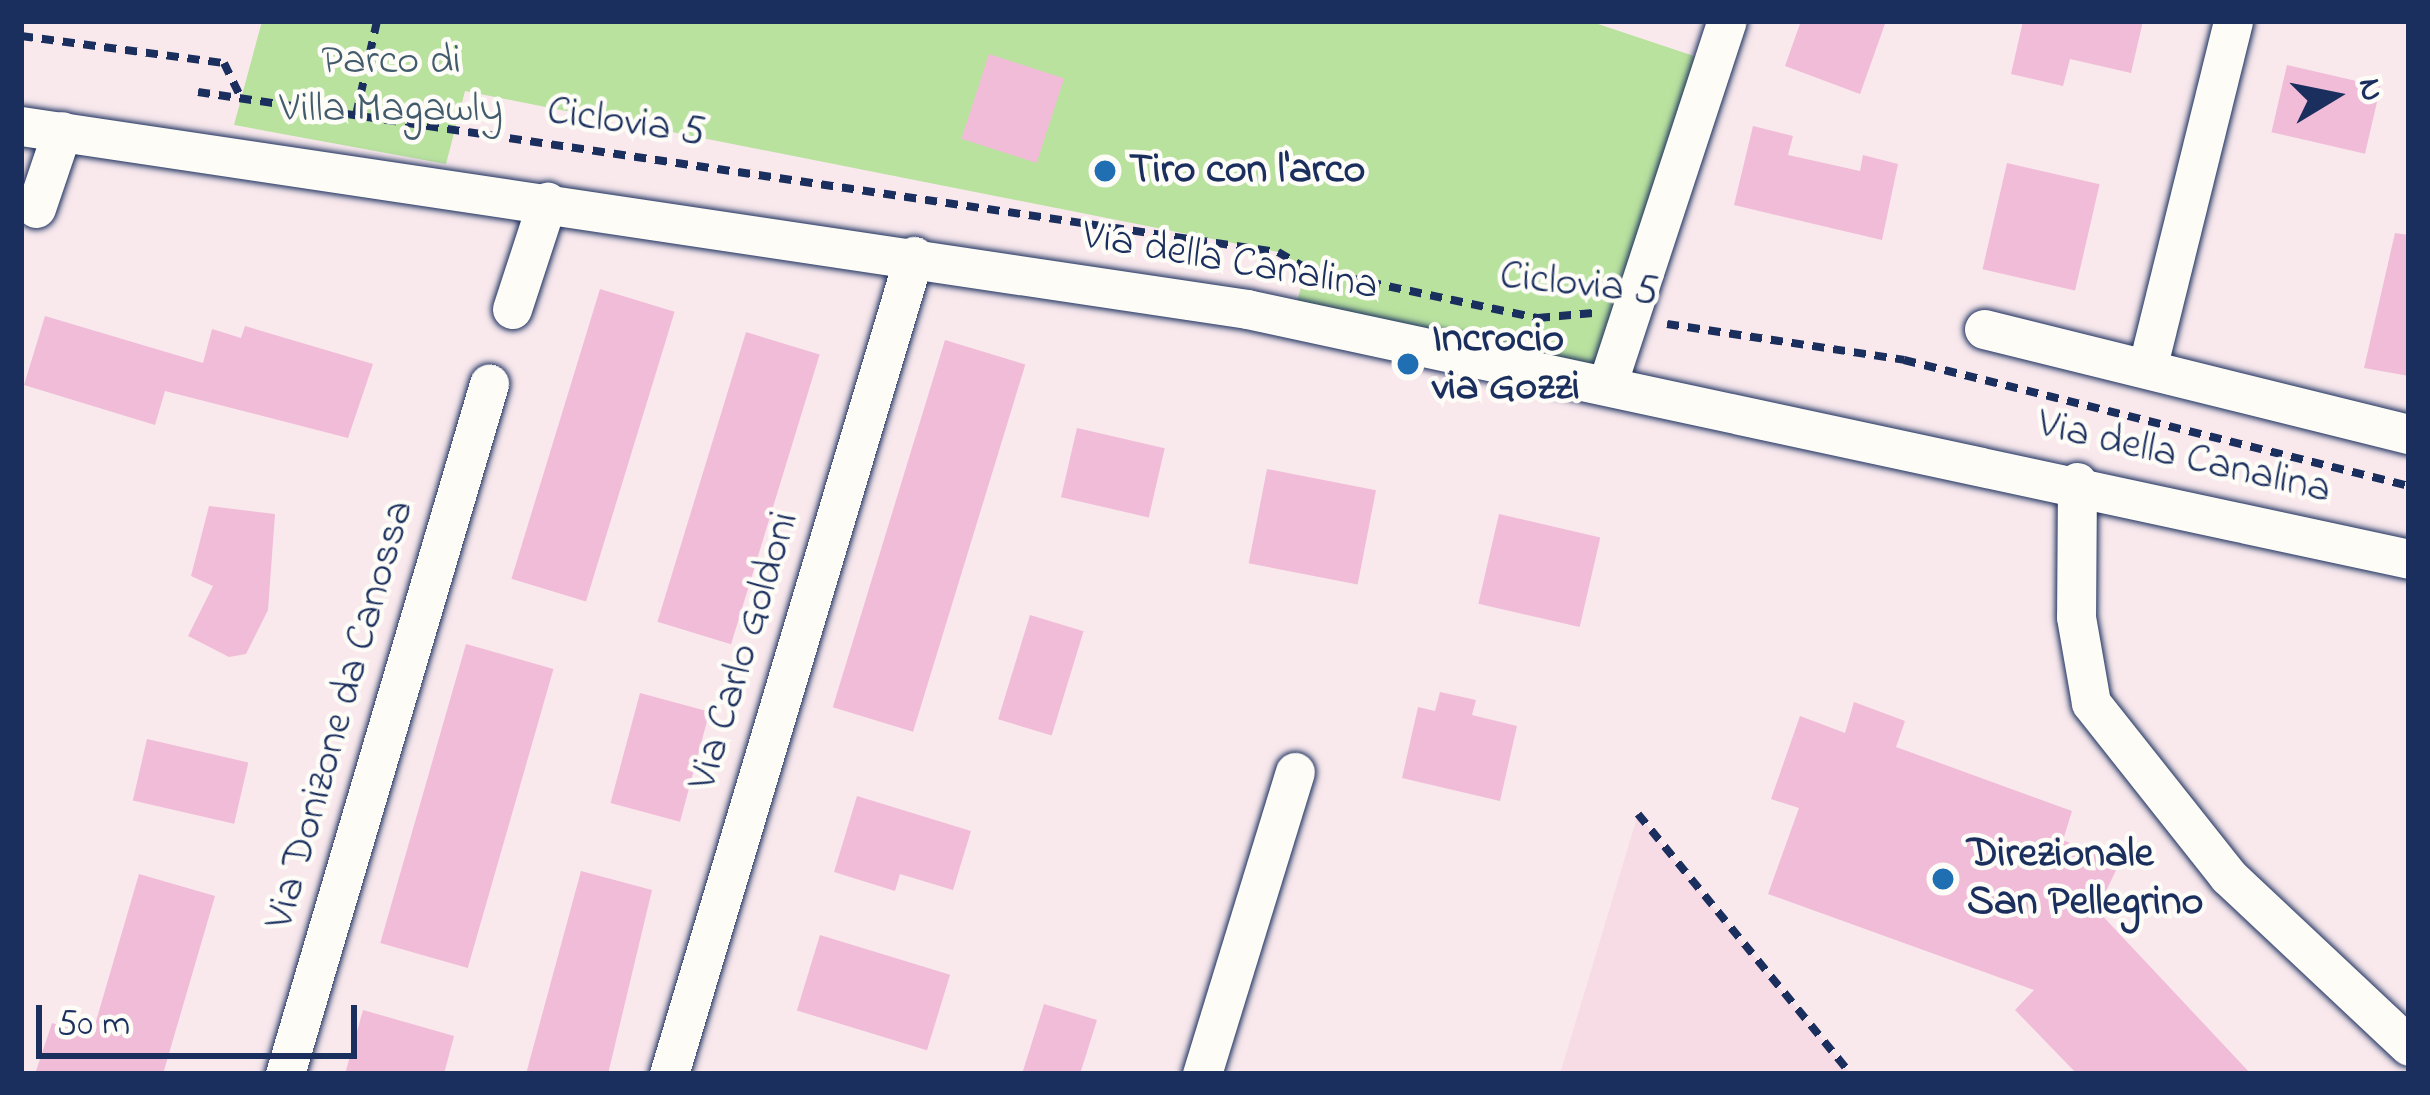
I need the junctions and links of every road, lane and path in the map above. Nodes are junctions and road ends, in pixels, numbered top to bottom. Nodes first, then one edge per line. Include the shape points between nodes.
1 (377, 21) edge
2 (1726, 21) edge
3 (2234, 21) edge
4 (21, 36) edge
5 (198, 92) dead end
6 (241, 98) junction
7 (356, 115) junction
8 (21, 126) edge
9 (62, 131) junction
10 (547, 202) junction
11 (37, 208) dead end
12 (914, 256) junction
13 (512, 309) dead end
14 (1625, 317) junction
15 (1984, 329) dead end
16 (2148, 365) junction
17 (490, 384) dead end
18 (1607, 385) junction
19 (2409, 434) edge
20 (2078, 482) junction
21 (2409, 486) edge
22 (2409, 560) edge
23 (1295, 772) dead end
24 (1637, 814) dead end
25 (2409, 1046) edge
26 (285, 1074) edge
27 (669, 1074) edge
28 (1202, 1074) edge
29 (1851, 1074) edge

1 - 7 path
2 - 14 street
3 - 16 street
4 - 6 path via 224,63
5 - 6 path, Ciclovia 5
6 - 7 path, Ciclovia 5
7 - 14 path, Ciclovia 5 via 1278,252 1307,269 1538,318
8 - 9 street, Via della Canalina
9 - 10 street, Via della Canalina
9 - 11 street
10 - 12 street, Via della Canalina
10 - 13 street
12 - 18 street, Via della Canalina via 1247,309
12 - 27 street, Via Carlo Goldoni
14 - 18 street
14 - 21 path, Ciclovia 5 via 1904,360
15 - 16 street
16 - 19 street
17 - 26 street, Via Donizone da Canossa
18 - 20 street, Via della Canalina
20 - 22 street, Via della Canalina
20 - 25 street via 2076,617 2091,703 2228,876
23 - 28 street
24 - 29 path

